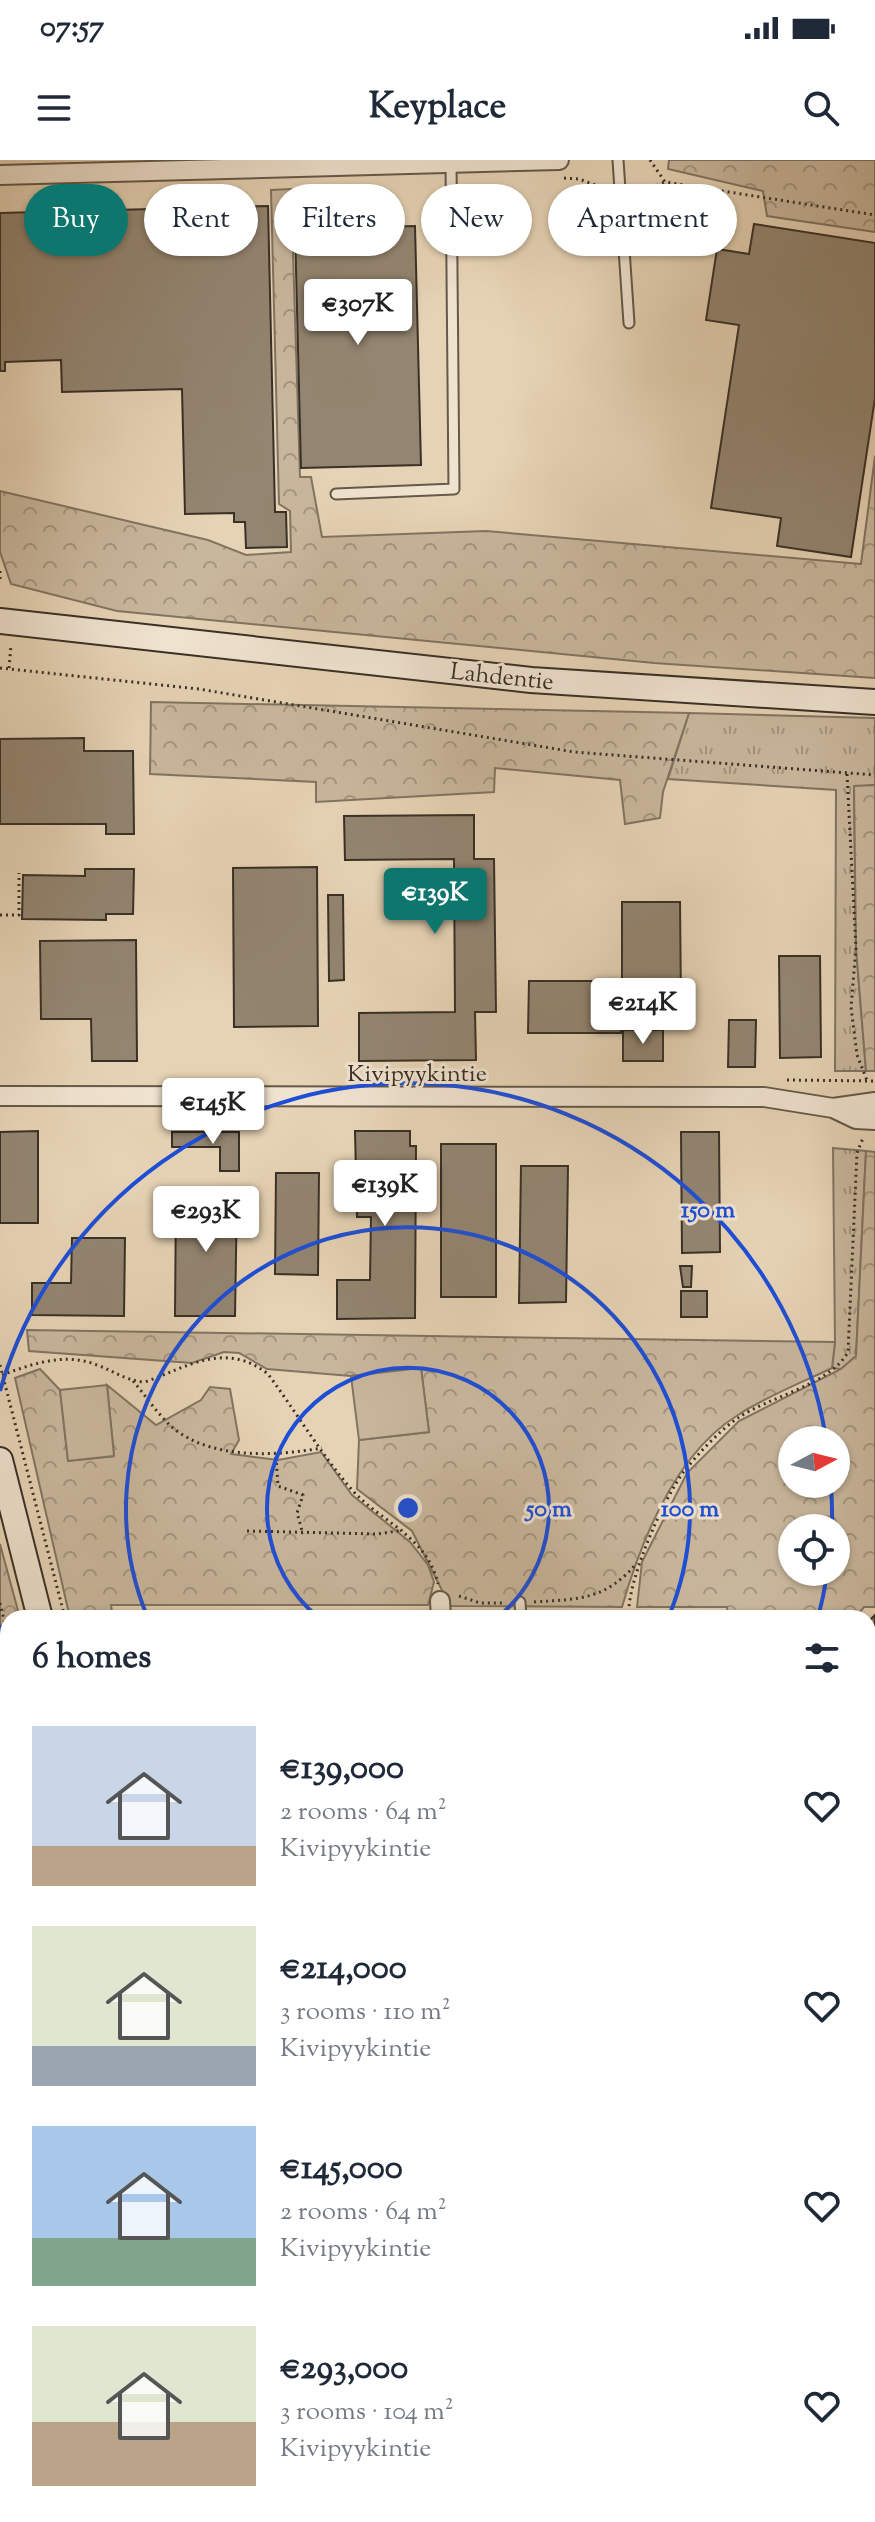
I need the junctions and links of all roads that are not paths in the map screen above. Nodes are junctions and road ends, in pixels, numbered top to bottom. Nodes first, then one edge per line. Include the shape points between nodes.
1 (559, 160) edge
2 (618, 160) edge
3 (291, 163) edge
4 (451, 163) junction
5 (163, 165) edge
6 (0, 175) edge
7 (629, 323) dead end
8 (336, 494) dead end
9 (0, 609) edge
10 (0, 621) edge
11 (130, 633) junction
12 (875, 702) edge
13 (0, 1096) edge
14 (870, 1116) edge
15 (0, 1460) edge
16 (520, 1602) road end
17 (38, 1610) edge
18 (520, 1610) edge

1 - 4 street
2 - 7 lane
3 - 4 street
3 - 5 street
4 - 8 lane via 454,489
5 - 6 street
9 - 11 main road, Lahdentie
10 - 11 main road, Lahdentie
11 - 12 main road, Lahdentie via 531,680
13 - 14 street, Kivipyykintie via 689,1095 764,1097 833,1108 856,1119
15 - 17 main road
16 - 18 lane

